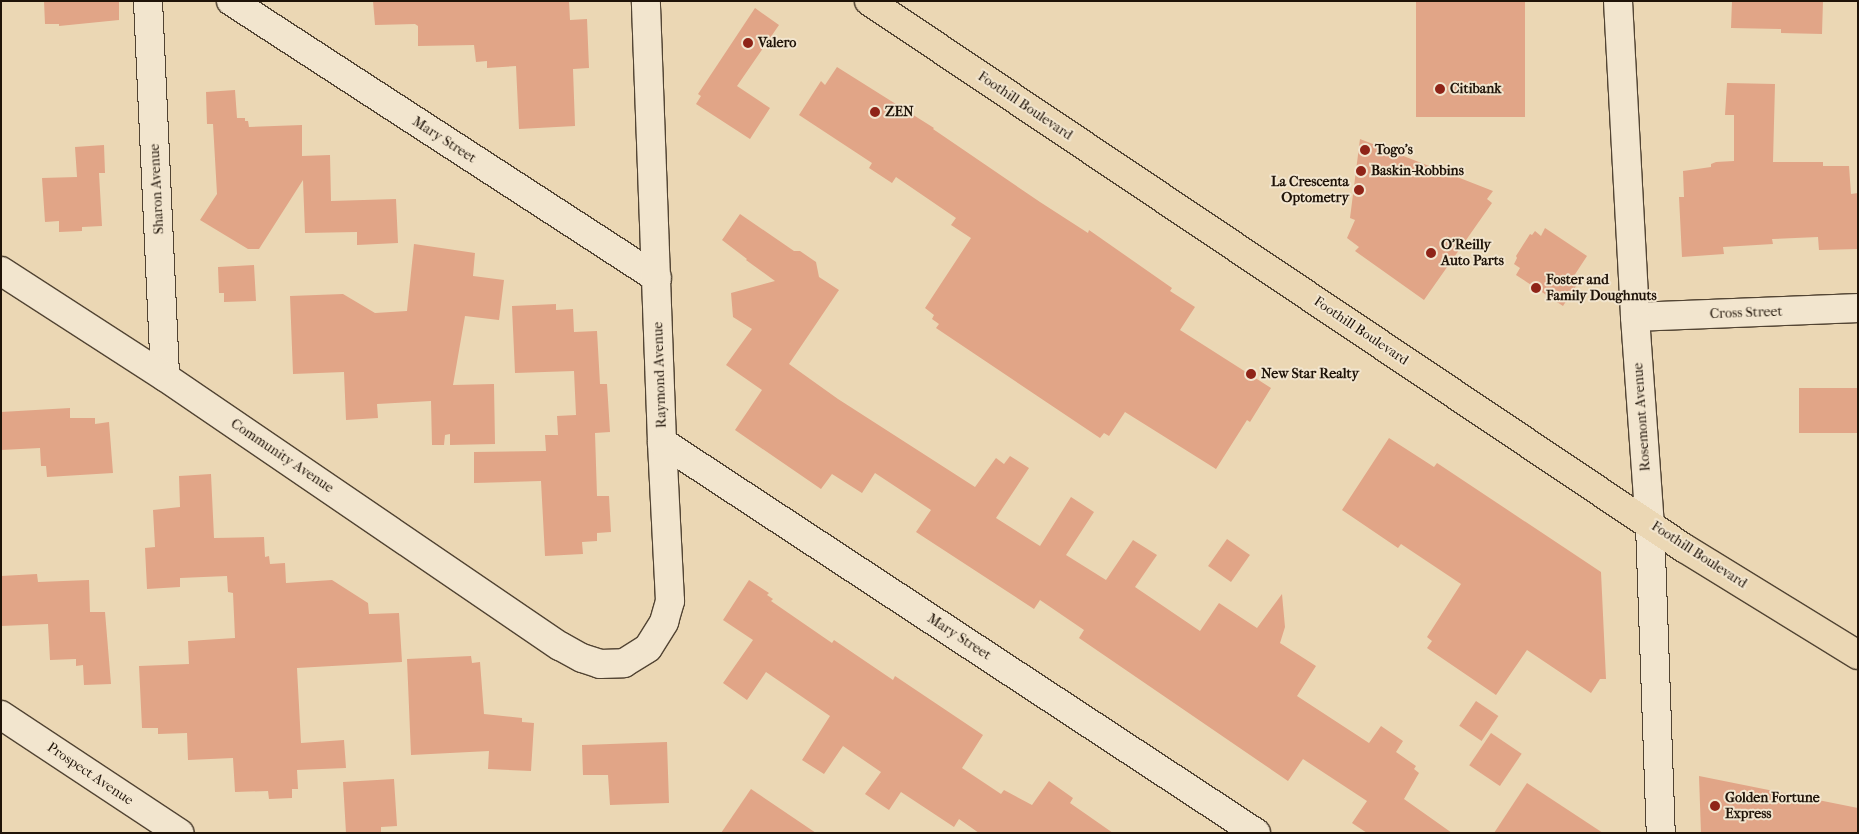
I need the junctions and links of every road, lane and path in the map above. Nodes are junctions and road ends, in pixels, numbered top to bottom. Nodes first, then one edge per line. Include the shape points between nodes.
1 (148, 1) edge
2 (231, 1) edge
3 (646, 1) edge
4 (869, 1) edge
5 (1618, 1) edge
6 (1, 271) edge
7 (656, 278) junction
8 (1858, 308) edge
9 (1635, 317) junction
10 (165, 377) junction
11 (662, 442) junction
12 (1650, 525) junction
13 (560, 646) joint
14 (1858, 655) edge
15 (1, 714) edge
16 (179, 833) edge
17 (1256, 833) edge
18 (1661, 833) edge

1 - 10 street, Sharon Avenue
2 - 7 street, Mary Street
3 - 7 street, Raymond Avenue
4 - 12 main road, Foothill Boulevard
5 - 9 street, Rosemont Avenue
6 - 10 street, Community Avenue
7 - 11 street, Raymond Avenue
8 - 9 street, Cross Street
9 - 12 street, Rosemont Avenue
10 - 13 street, Community Avenue
11 - 13 street, Raymond Avenue via 670,601 664,622 648,648 624,663 600,664
11 - 17 street, Mary Street
12 - 14 main road, Foothill Boulevard
12 - 18 street, Rosemont Avenue
15 - 16 street, Prospect Avenue

